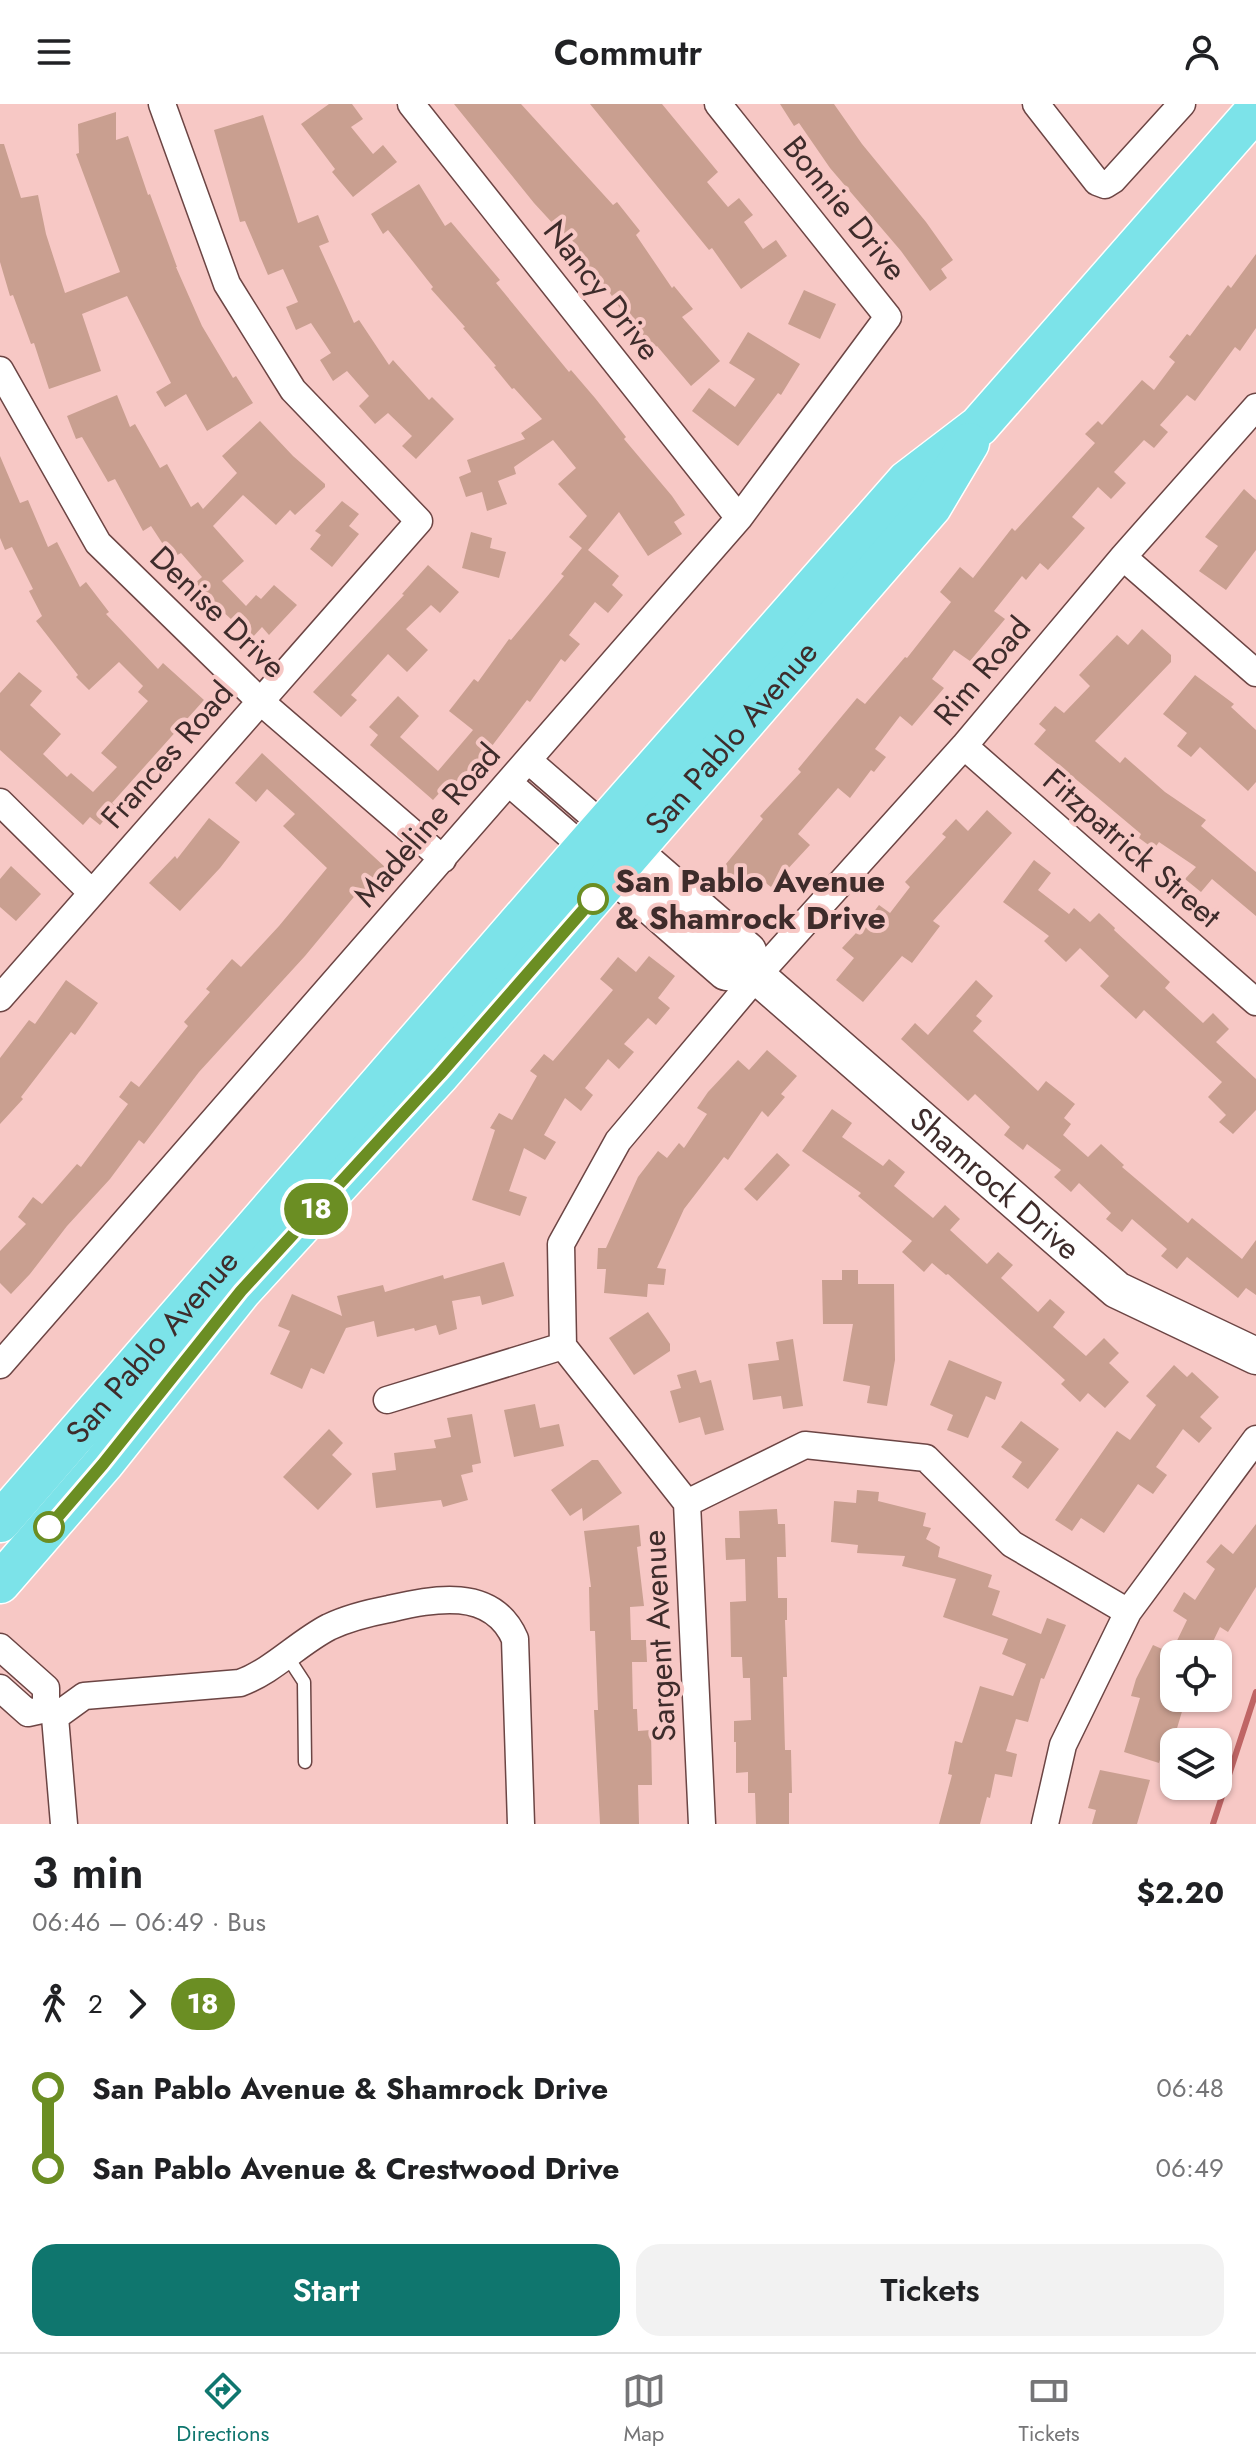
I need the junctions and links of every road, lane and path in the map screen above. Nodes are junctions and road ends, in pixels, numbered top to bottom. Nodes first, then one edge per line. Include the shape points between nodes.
1 (162, 104) edge
2 (411, 104) edge
3 (718, 104) edge
4 (1036, 104) edge
5 (1182, 104) edge
6 (1256, 110) edge
7 (888, 317) joint
8 (0, 370) edge
9 (1256, 407) edge
10 (979, 426) junction
11 (739, 518) junction
12 (1123, 557) junction
13 (1256, 673) edge
14 (260, 701) junction
15 (964, 746) junction
16 (529, 761) junction
17 (509, 783) junction
18 (0, 802) edge
19 (594, 837) junction
20 (443, 859) junction
21 (624, 863) junction
22 (92, 893) junction
23 (757, 976) junction
24 (0, 998) edge
25 (1256, 1002) edge
26 (563, 1346) junction
27 (1256, 1356) edge
28 (0, 1365) edge
29 (387, 1400) dead end
30 (1256, 1439) edge
31 (687, 1503) junction
32 (0, 1522) edge
33 (0, 1583) edge
34 (1128, 1612) junction
35 (0, 1647) edge
36 (287, 1656) junction
37 (0, 1688) edge
38 (50, 1713) junction
39 (305, 1762) dead end
40 (64, 1824) edge
41 (521, 1824) edge
42 (702, 1824) edge
43 (1045, 1824) edge

1 - 14 street, Frances Road via 227,284 293,390 419,521
2 - 11 street, Nancy Drive
3 - 7 street, Bonnie Drive
4 - 5 street via 1097,182 1105,185
6 - 10 main road, San Pablo Avenue
7 - 11 street, Madeline Road
8 - 14 street, Denise Drive via 98,543
9 - 12 street, Rim Road
10 - 19 main road, San Pablo Avenue via 907,481
10 - 21 main road, San Pablo Avenue via 931,507
11 - 16 street, Madeline Road
12 - 13 street
12 - 15 street, Rim Road
14 - 20 street, Denise Drive
14 - 22 street, Frances Road
15 - 23 street, Rim Road
15 - 25 street, Fitzpatrick Street
16 - 17 street, Madeline Road
16 - 19 street, Shamrock Drive
17 - 19 street, Shamrock Drive
17 - 20 street, Madeline Road
18 - 22 street
19 - 21 street, Shamrock Drive
19 - 32 main road, San Pablo Avenue
20 - 28 street, Madeline Road
21 - 23 street, Shamrock Drive via 748,951
21 - 33 main road, San Pablo Avenue via 241,1291
22 - 24 street, Frances Road
23 - 26 street via 618,1141 561,1244
23 - 27 street, Shamrock Drive via 1117,1290
26 - 29 street
26 - 31 street, Sargent Avenue
30 - 34 street
31 - 34 street via 805,1445 926,1458 1012,1544
31 - 42 street, Sargent Avenue
34 - 43 street via 1063,1745
35 - 38 street via 46,1688
36 - 38 street via 240,1683 84,1696
36 - 39 lane via 304,1682
36 - 41 street via 348,1619 436,1599 472,1602 503,1619 515,1639
37 - 38 street via 28,1713
38 - 40 street

